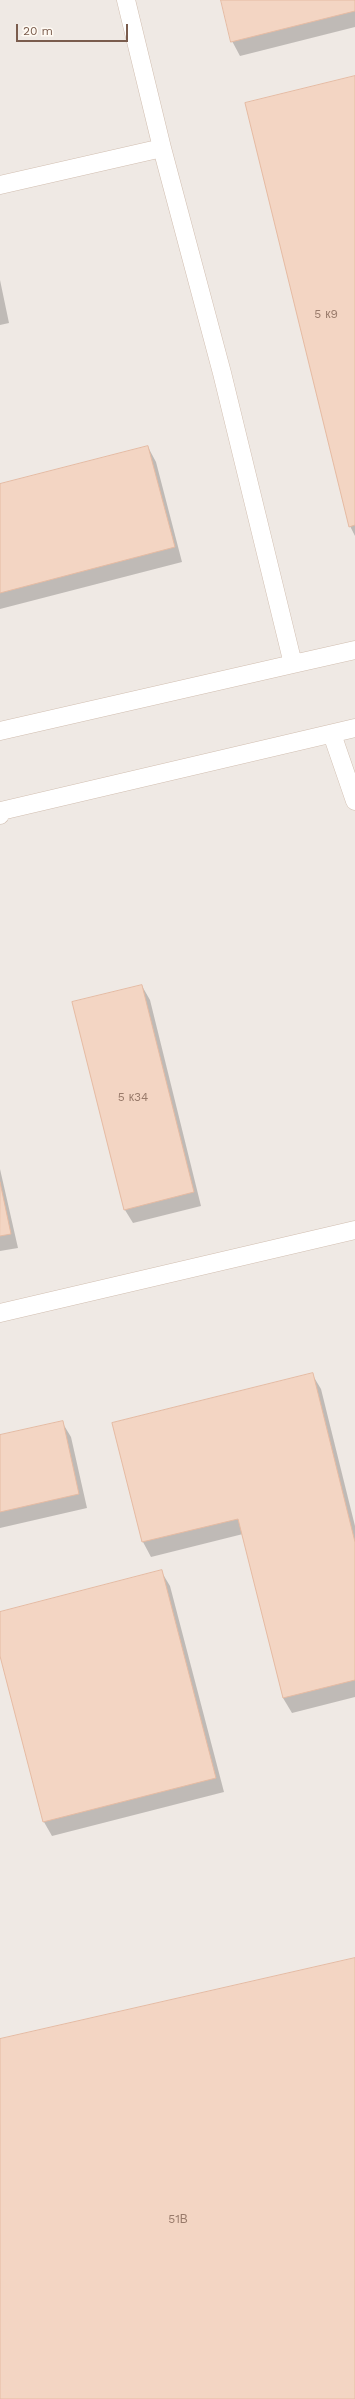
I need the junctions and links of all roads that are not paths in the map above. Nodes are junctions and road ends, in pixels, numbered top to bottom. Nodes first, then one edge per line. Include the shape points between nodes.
1 (126, 0) edge
2 (162, 148) junction
3 (0, 185) edge
4 (355, 650) edge
5 (293, 664) junction
6 (355, 728) edge
7 (0, 731) edge
8 (332, 734) junction
9 (355, 801) edge
10 (0, 815) edge
11 (355, 1230) edge
12 (0, 1313) edge

1 - 2 lane
2 - 3 lane
2 - 5 lane via 222,373
4 - 5 lane
5 - 7 lane
6 - 8 lane
8 - 9 lane
8 - 10 lane via 1,811
11 - 12 lane

